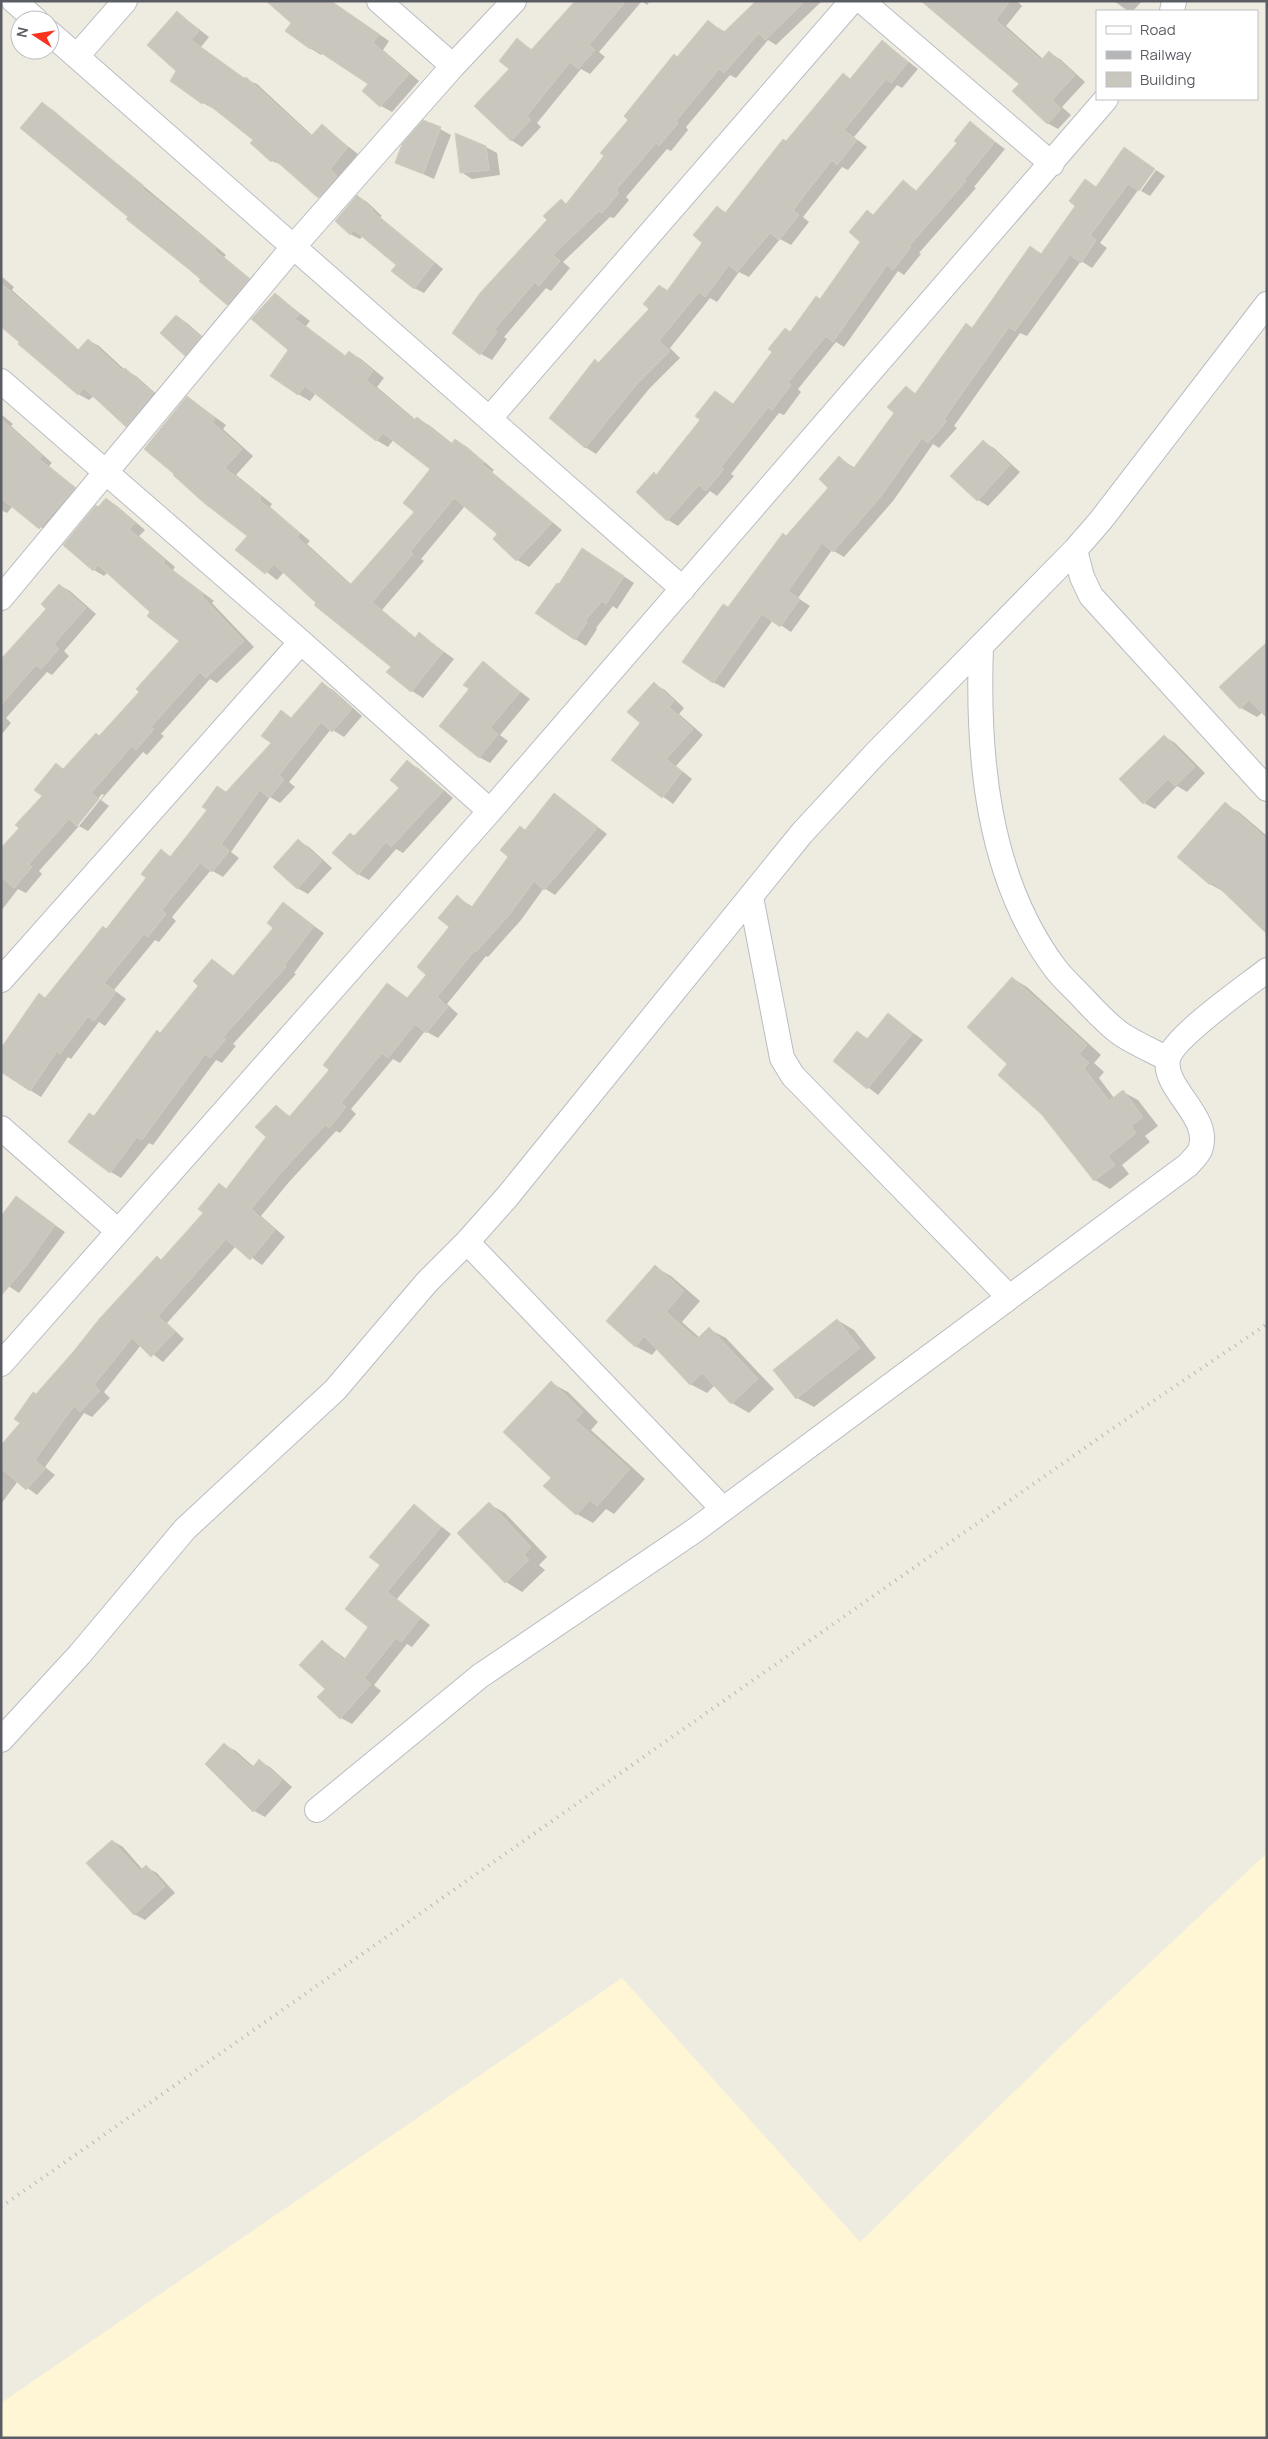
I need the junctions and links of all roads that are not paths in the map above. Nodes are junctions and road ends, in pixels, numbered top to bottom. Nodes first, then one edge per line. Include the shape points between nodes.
1 (14, 1) edge
2 (125, 1) edge
3 (380, 1) edge
4 (852, 1) edge
5 (862, 1) edge
6 (512, 2) edge
7 (24, 10) edge
8 (60, 41) edge
9 (76, 56) junction
10 (453, 66) junction
11 (1105, 100) edge
12 (1052, 164) junction
13 (294, 246) junction
14 (1267, 304) edge
15 (1, 381) edge
16 (490, 418) junction
17 (105, 472) junction
18 (1075, 550) junction
19 (683, 589) junction
20 (1, 598) edge
21 (301, 642) junction
22 (981, 646) junction
23 (1267, 789) edge
24 (490, 811) junction
25 (751, 897) junction
26 (1267, 970) edge
27 (1, 980) edge
28 (1168, 1059) junction
29 (1, 1128) edge
30 (118, 1231) junction
31 (467, 1242) junction
32 (1009, 1297) junction
33 (1, 1364) edge
34 (723, 1509) junction
35 (1, 1740) edge
36 (316, 1810) dead end

1 - 7 street
2 - 9 street
3 - 10 street
4 - 16 street
5 - 12 street
6 - 10 street
8 - 9 street
9 - 13 street
10 - 13 street
11 - 12 street
12 - 19 street
13 - 16 street
13 - 17 street
14 - 18 street
15 - 17 street
16 - 19 street
17 - 20 street
17 - 21 street
18 - 22 street
18 - 23 street via 1091,596
19 - 24 street
21 - 24 street
21 - 27 street
22 - 25 street via 802,833
22 - 28 street via 985,774 1004,871 1018,902 1055,969 1107,1023
24 - 30 street
25 - 31 street
25 - 32 street via 782,1058 793,1076
26 - 28 street via 1191,1030 1175,1045
28 - 32 street via 1169,1072 1201,1133 1200,1150 1188,1165
29 - 30 street
30 - 33 street
31 - 34 street
31 - 35 street via 427,1282 335,1390 185,1529 80,1654
32 - 34 street
34 - 36 street via 480,1676

